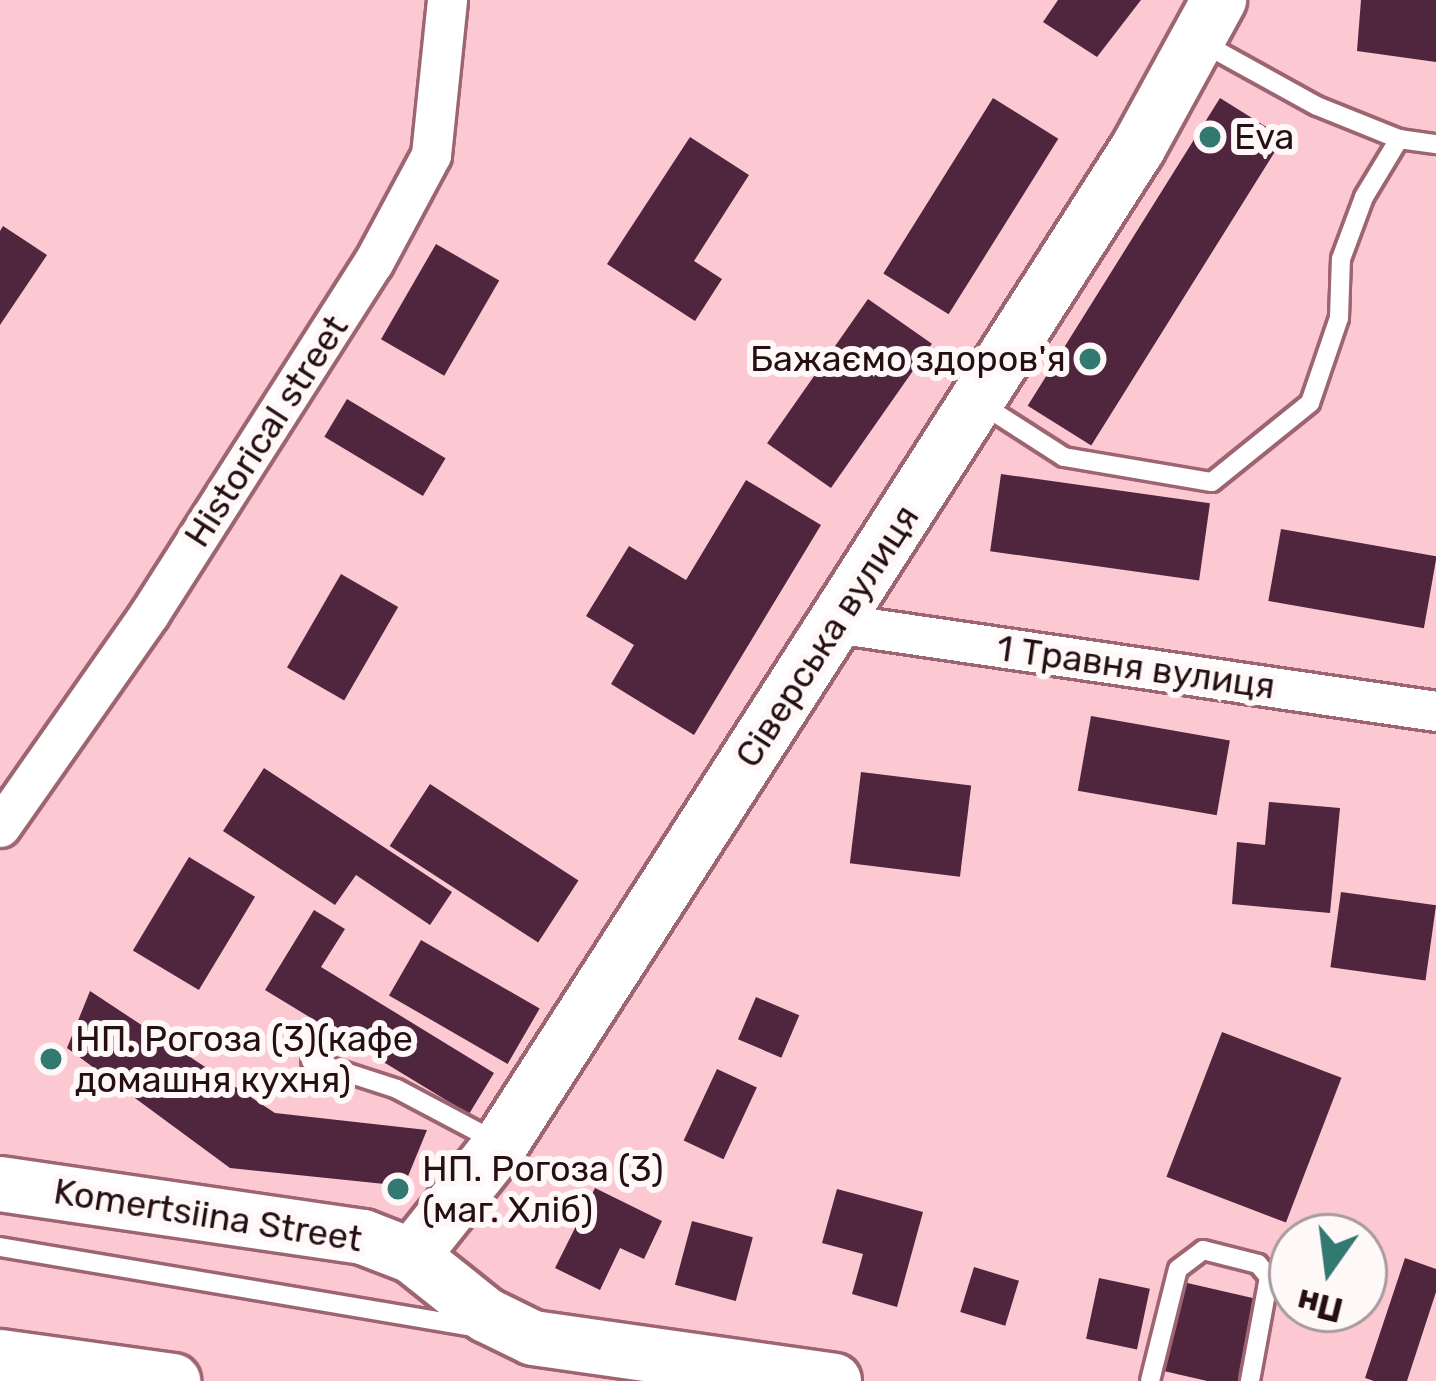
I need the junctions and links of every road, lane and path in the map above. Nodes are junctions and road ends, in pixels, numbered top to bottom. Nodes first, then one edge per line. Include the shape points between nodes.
1 (447, 0) edge
2 (1208, 20) edge
3 (1399, 139) junction
4 (1436, 144) edge
5 (977, 401) junction
6 (836, 623) junction
7 (1436, 711) edge
8 (0, 827) edge
9 (311, 1061) dead end
10 (501, 1144) junction
11 (0, 1184) edge
12 (0, 1247) edge
13 (412, 1256) junction
14 (533, 1338) junction
15 (0, 1357) edge
16 (173, 1381) edge
17 (834, 1381) edge
18 (1150, 1381) edge
19 (1250, 1381) edge

1 - 8 street, Historical street via 431,155 373,263 149,614
2 - 3 lane via 1317,106
2 - 5 street, Сіверська вулиця via 1138,148
3 - 4 lane
3 - 5 lane via 1364,197 1341,259 1339,318 1310,403 1212,482 1064,457
5 - 6 street, Сіверська вулиця
6 - 7 street, 1 Травня вулиця
6 - 10 street, Сіверська вулиця
9 - 10 lane via 397,1089
10 - 13 street, Сіверська вулиця
11 - 13 street, Komertsiina Street via 339,1232
12 - 14 lane
13 - 14 street via 486,1315
14 - 17 street
15 - 16 street
18 - 19 lane via 1178,1269 1203,1250 1258,1264 1268,1277

